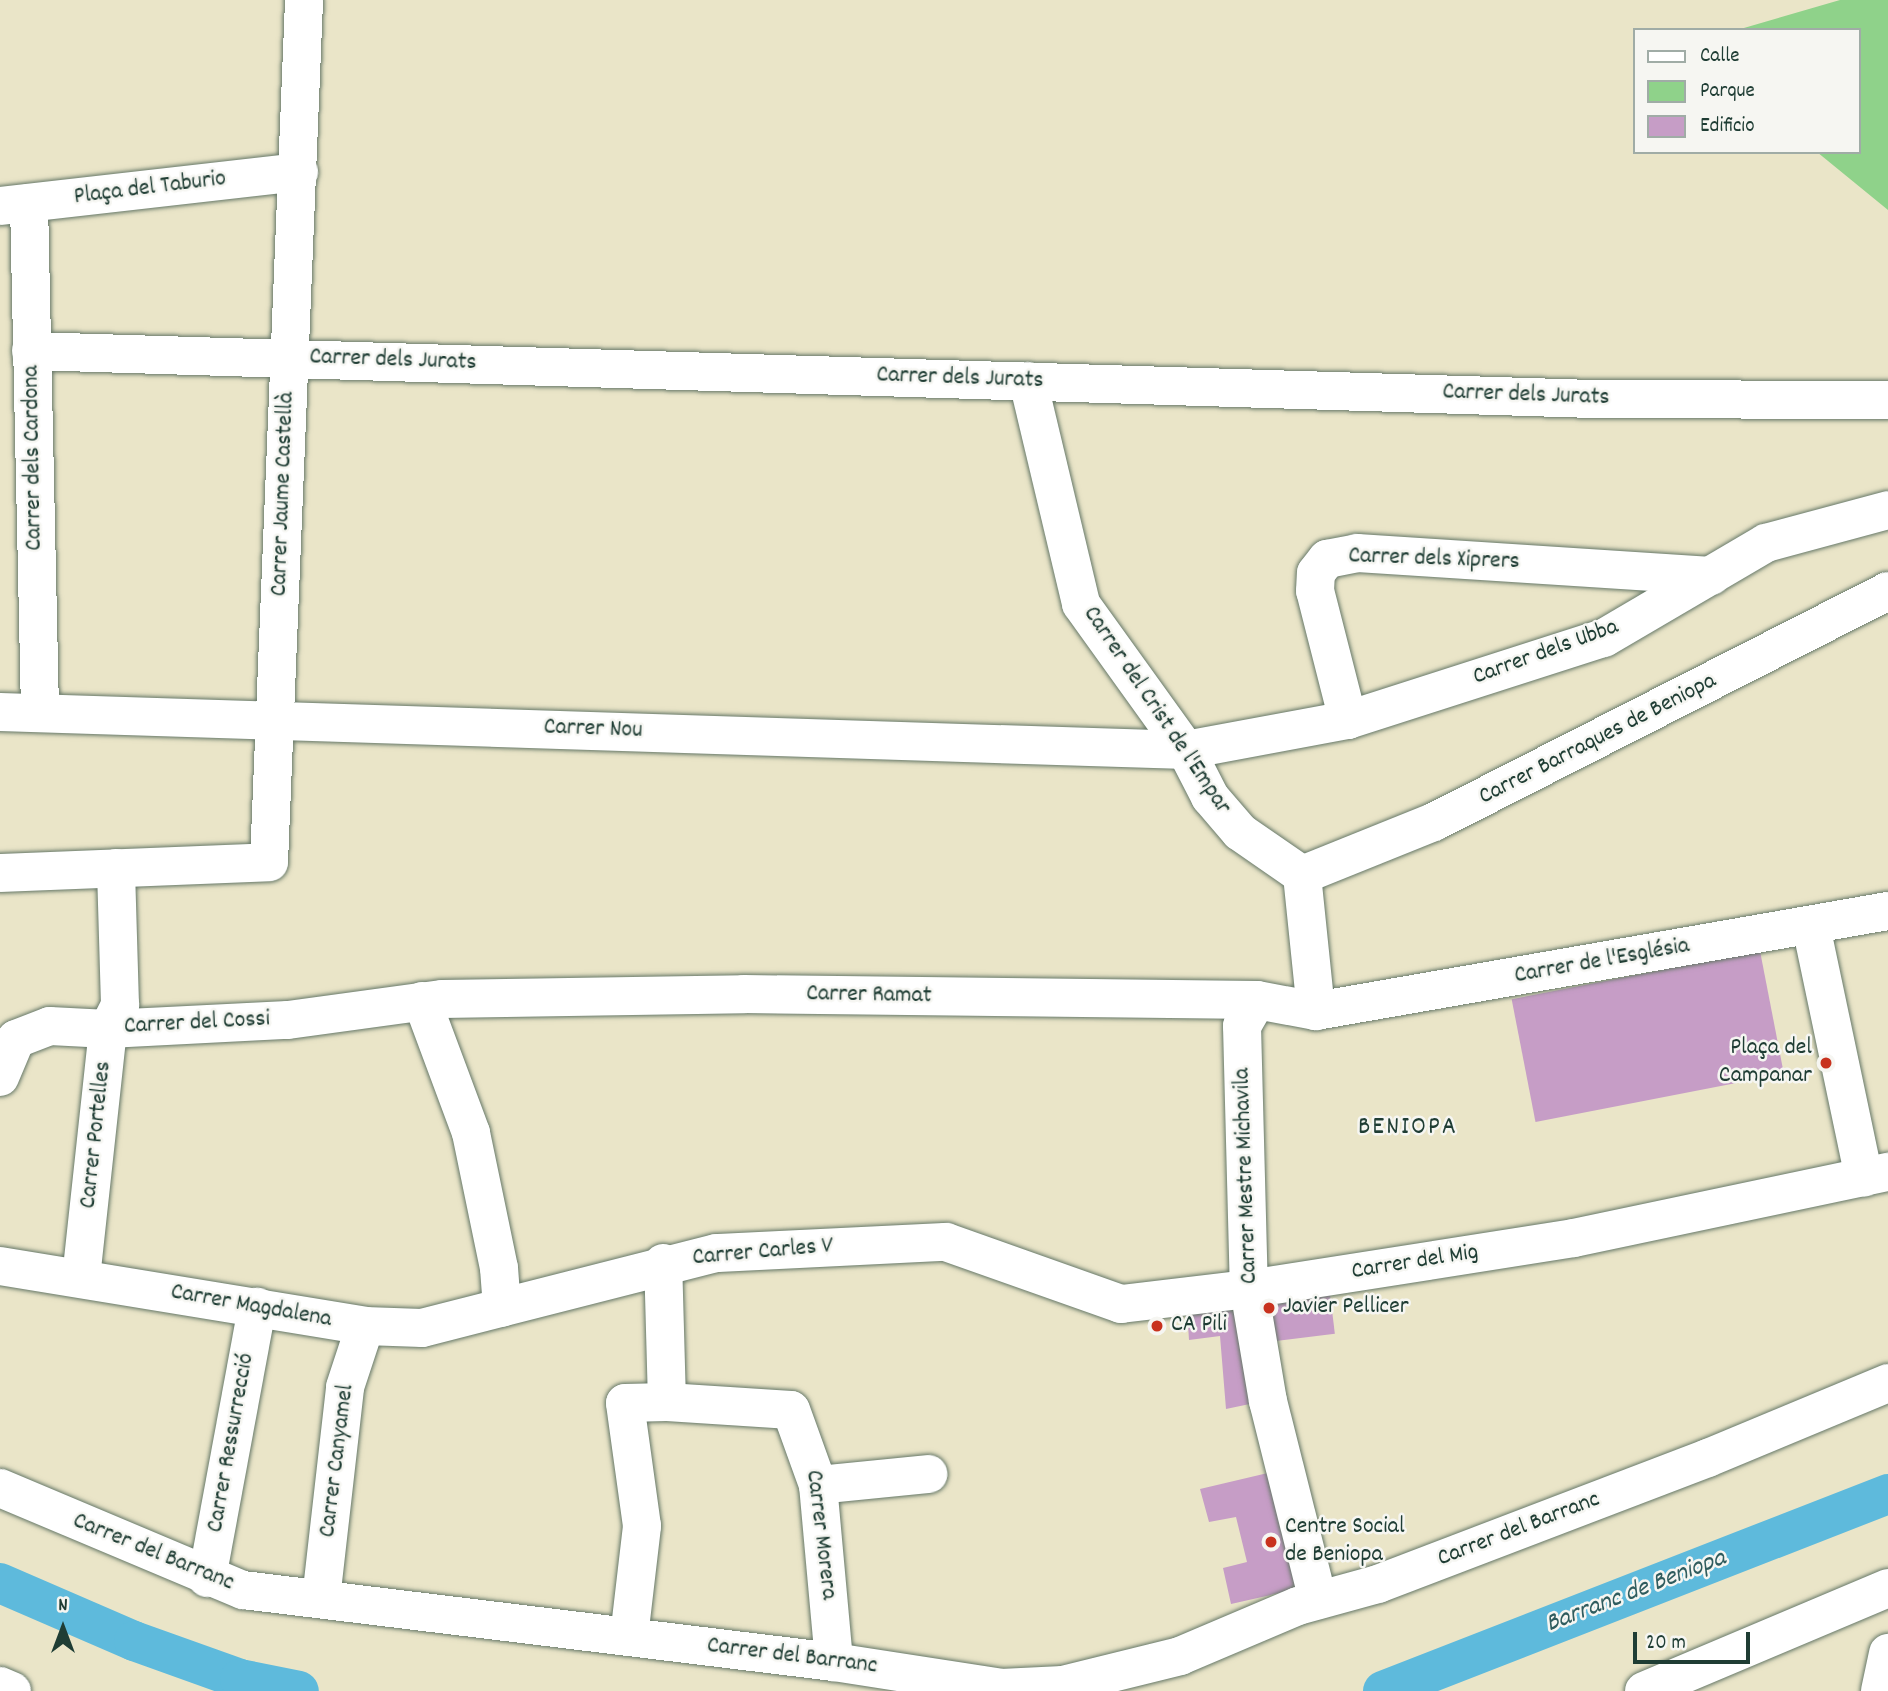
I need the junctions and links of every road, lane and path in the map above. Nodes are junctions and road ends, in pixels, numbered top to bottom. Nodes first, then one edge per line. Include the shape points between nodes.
1 (304, 0) edge
2 (299, 172) junction
3 (15, 204) edge
4 (31, 351) junction
5 (289, 357) junction
6 (1028, 381) junction
7 (1888, 400) edge
8 (1888, 510) edge
9 (1710, 576) junction
10 (1888, 591) edge
11 (0, 712) edge
12 (40, 713) junction
13 (277, 720) junction
14 (1348, 720) junction
15 (1186, 750) junction
16 (116, 868) junction
17 (0, 873) edge
18 (1302, 875) junction
19 (1888, 911) edge
20 (1811, 926) junction
21 (1257, 1000) junction
22 (422, 1001) junction
23 (1316, 1011) junction
24 (108, 1029) junction
25 (0, 1077) edge
26 (1876, 1174) edge
27 (946, 1242) joint
28 (663, 1263) junction
29 (0, 1266) edge
30 (81, 1278) junction
31 (1249, 1289) junction
32 (257, 1307) junction
33 (502, 1308) junction
34 (365, 1326) junction
35 (1888, 1382) edge
36 (667, 1402) junction
37 (928, 1474) dead end
38 (818, 1485) junction
39 (0, 1488) edge
40 (207, 1578) junction
41 (1888, 1588) edge
42 (321, 1599) junction
43 (1318, 1600) junction
44 (629, 1637) junction
45 (1888, 1653) edge
46 (834, 1662) junction
47 (0, 1686) edge
48 (12, 1691) edge
49 (1644, 1691) edge
50 (1880, 1691) edge

1 - 2 street, Carrer Jaume Castellà
2 - 3 street, Plaça del Taburio
2 - 5 street, Carrer Jaume Castellà
3 - 4 street, Carrer dels Cardona
4 - 5 street, Carrer dels Jurats
4 - 12 street, Carrer dels Cardona
5 - 6 street, Carrer dels Jurats
5 - 13 street, Carrer Jaume Castellà
6 - 7 street, Carrer dels Jurats via 1596,399
6 - 15 street, Carrer del Crist de l'Empar via 1081,604
8 - 9 street, Carrer dels Ubba via 1766,543
9 - 14 street, Carrer dels Ubba via 1604,638
9 - 14 street, Carrer dels Xiprers via 1357,553 1327,559 1316,573 1315,591
10 - 18 street, Carrer Barraques de Beniopa via 1434,822
11 - 12 street, Carrer Nou
12 - 13 street, Carrer Nou
13 - 15 street, Carrer Nou
13 - 16 street, Carrer Jaume Castellà via 269,862
14 - 15 street, Carrer dels Ubba
15 - 18 street, Carrer del Crist de l'Empar via 1210,797 1240,832
16 - 17 street
16 - 24 street, Carrer Portelles via 120,1005
18 - 23 street
19 - 20 street, Carrer de l'Església
20 - 23 street, Carrer de l'Església
20 - 26 street
21 - 22 street, Carrer Ramat via 744,994
21 - 23 street, Carrer Ramat
21 - 31 street, Carrer Mestre Michavila via 1242,1026
22 - 24 street, Carrer del Cossi via 288,1020
22 - 33 street via 471,1133 499,1268
24 - 25 street, Carrer del Cossi via 50,1026 26,1031 16,1039
24 - 30 street, Carrer Portelles
26 - 31 street, Carrer del Mig via 1574,1238
27 - 28 street, Carrer Carles V via 717,1253
27 - 31 street, Carrer del Mig via 1121,1304
28 - 33 street, Carrer Carles V
28 - 36 street
29 - 30 street, Carrer Magdalena
30 - 32 street, Carrer Magdalena
31 - 43 street, Carrer Mestre Michavila via 1268,1401
32 - 34 street, Carrer Magdalena
32 - 40 street, Carrer Ressurrecció
33 - 34 street, Carrer Magdalena via 422,1328
34 - 42 street, Carrer Canyamel via 345,1387
35 - 43 street, Carrer del Barranc via 1709,1458 1378,1584
36 - 38 street, Carrer Morera via 790,1410
36 - 44 street via 625,1403 642,1526
37 - 38 street
38 - 46 street, Carrer Morera
39 - 40 street, Carrer del Barranc
40 - 42 street, Carrer del Barranc via 243,1590
41 - 49 street
42 - 44 street, Carrer del Barranc
43 - 46 street, Carrer del Barranc via 1180,1656 1063,1685 1001,1688
44 - 46 street, Carrer del Barranc
45 - 50 street
47 - 48 street

